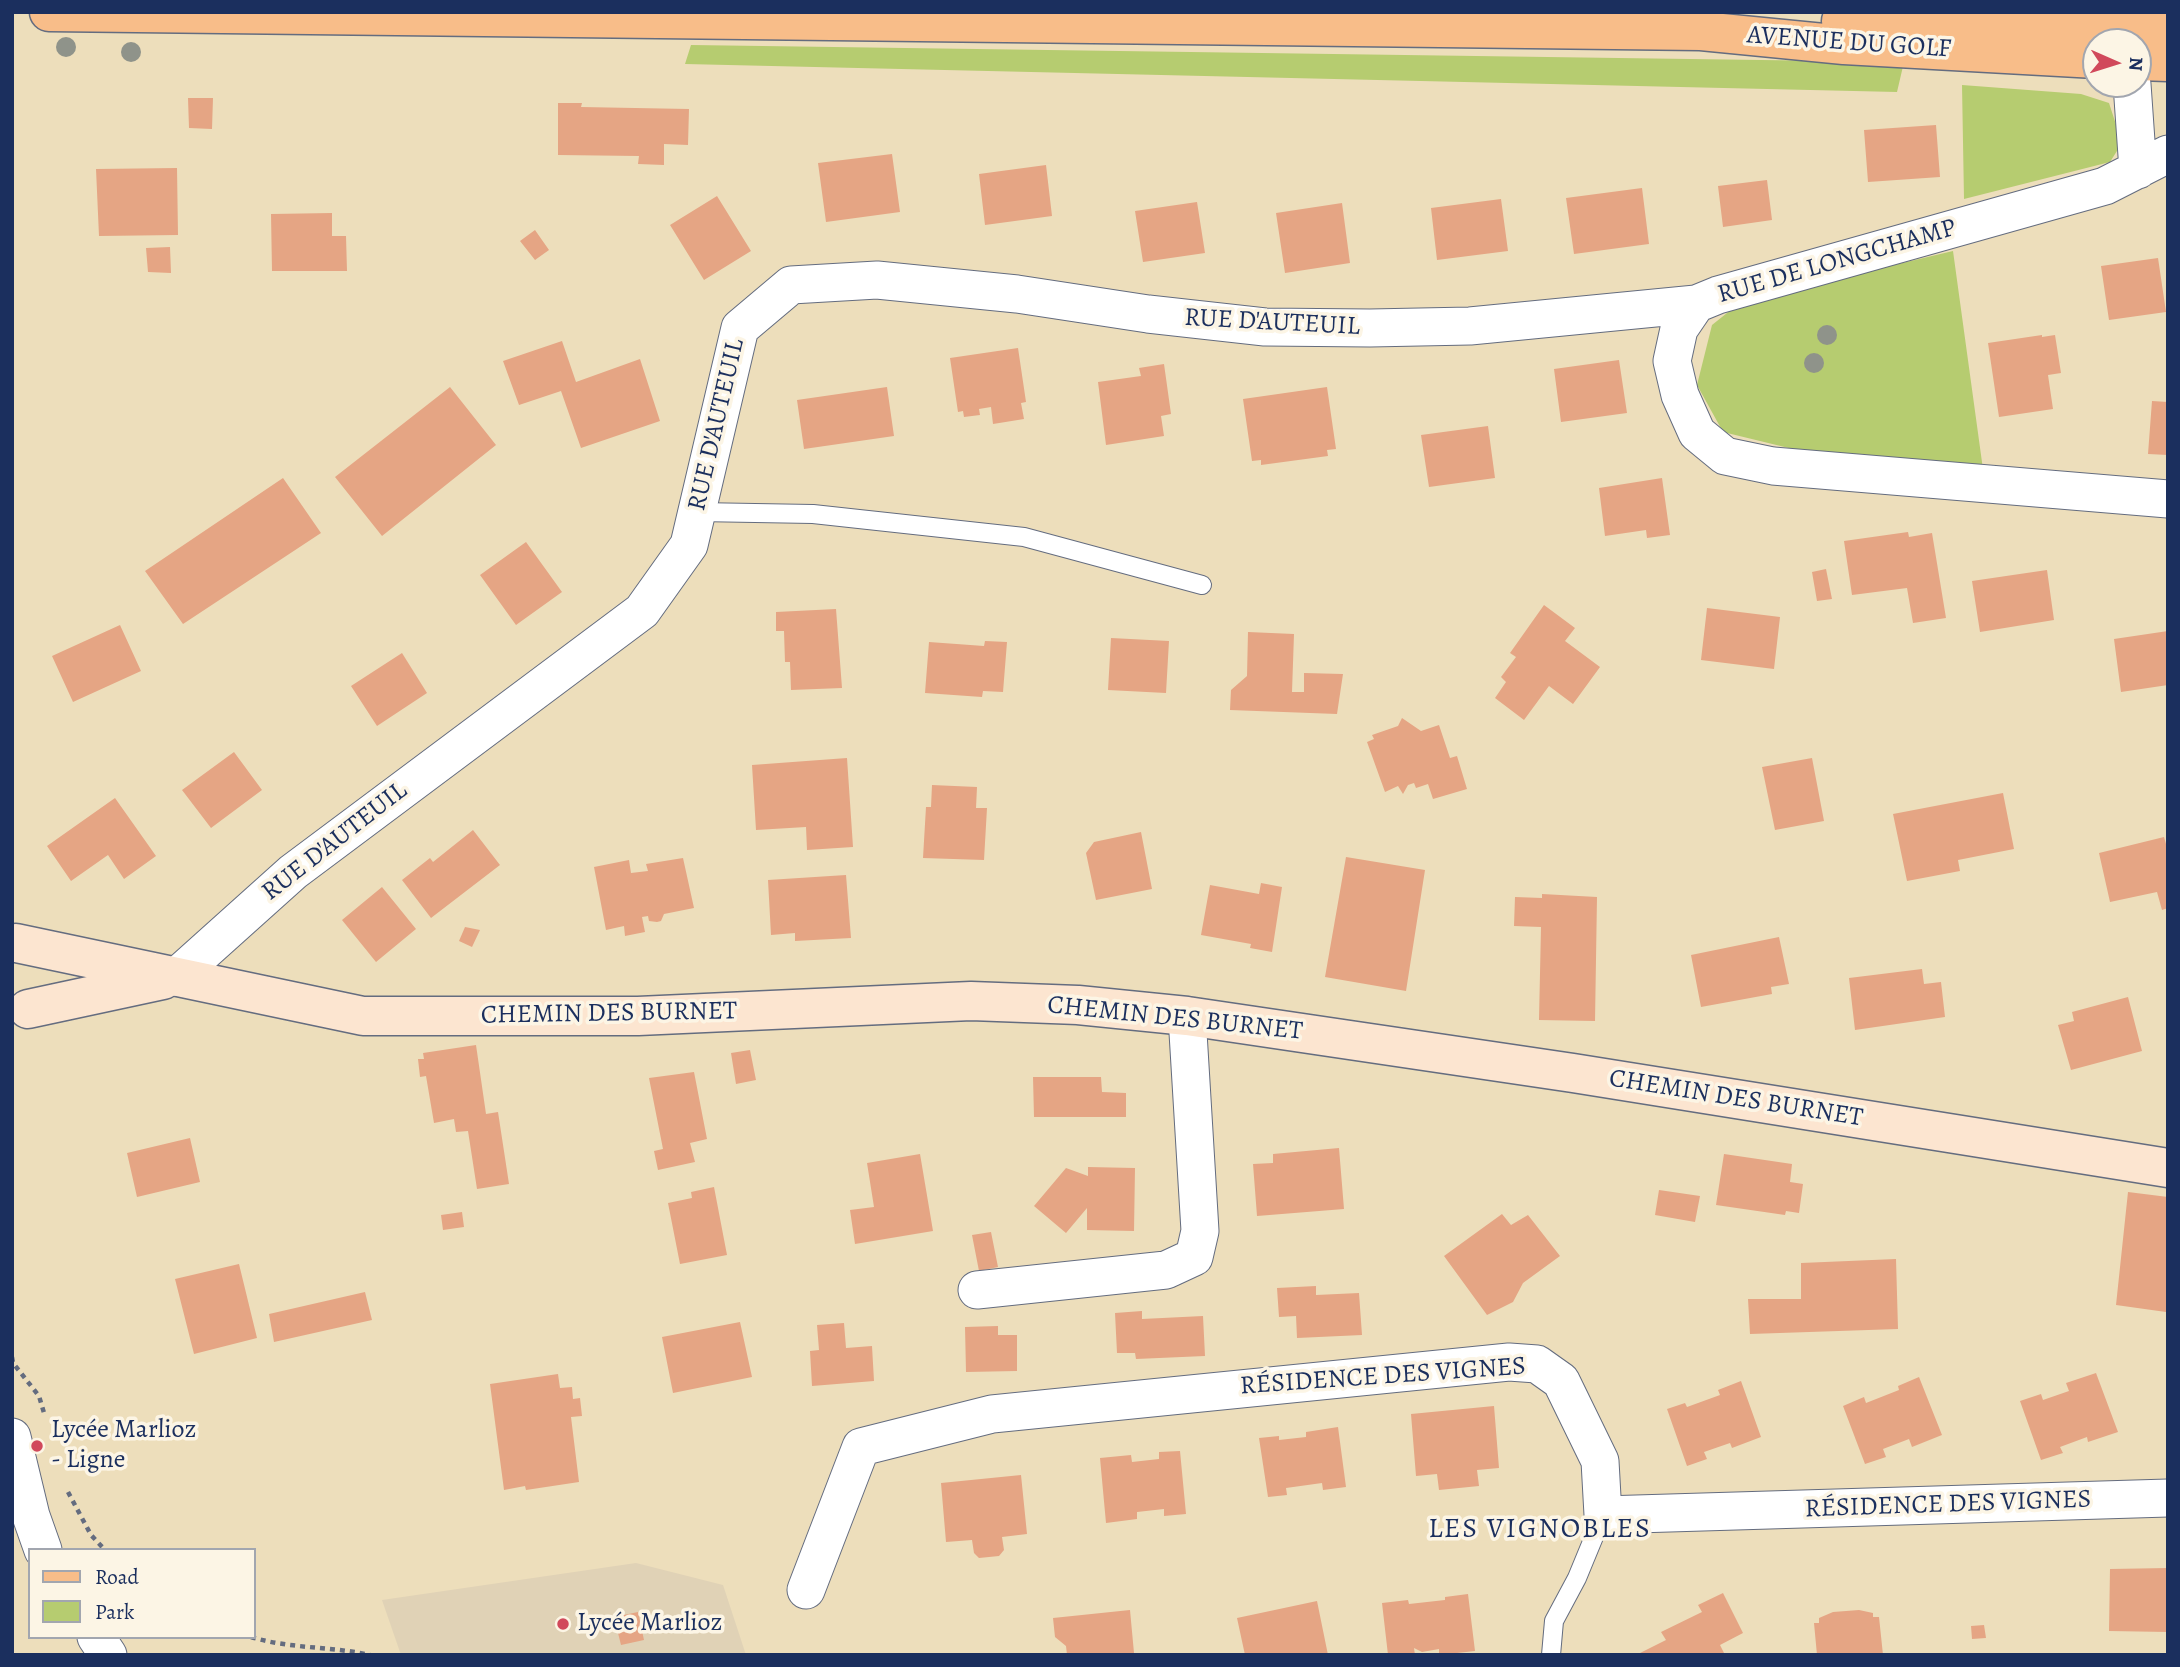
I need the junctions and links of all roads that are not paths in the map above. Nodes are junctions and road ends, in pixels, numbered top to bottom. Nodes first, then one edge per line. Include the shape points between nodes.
1 (49, 12) edge
2 (1165, 18) edge
3 (2168, 24) edge
4 (1701, 31) junction
5 (2082, 58) edge
6 (2136, 98) edge
7 (2153, 162) edge
8 (1696, 304) junction
9 (2168, 499) edge
10 (697, 512) junction
11 (1202, 585) dead end
12 (237, 921) junction
13 (14, 942) edge
14 (176, 977) junction
15 (221, 986) junction
16 (1187, 1016) junction
17 (20, 1019) edge
18 (2168, 1168) edge
19 (977, 1290) dead end
20 (12, 1437) edge
21 (2168, 1498) edge
22 (1603, 1515) junction
23 (42, 1548) edge
24 (806, 1590) dead end
25 (97, 1639) edge
26 (108, 1655) edge
27 (1551, 1655) edge

1 - 2 main road, AVENUE DU GOLF
2 - 4 main road, AVENUE DU GOLF
3 - 4 main road via 1792,22
4 - 5 main road, AVENUE DU GOLF via 1844,45
6 - 7 street
7 - 8 street, RUE DE LONGCHAMP via 2105,186
8 - 9 street, RUE DE LONGCHAMP via 1679,329 1672,360 1680,395 1697,433 1725,456 1773,466
8 - 10 street, RUE D'AUTEUIL via 1470,326 1278,327 877,280 791,285 740,328
10 - 11 lane via 813,514 1024,537
10 - 12 street, RUE D'AUTEUIL via 689,545 642,611 293,872
12 - 14 street
12 - 15 street, RUE D'AUTEUIL
13 - 14 street, CHEMIN DES BURNET
13 - 17 street via 32,974 32,991
14 - 15 street, CHEMIN DES BURNET
14 - 17 street, CHEMIN DES BURNET
15 - 16 street, CHEMIN DES BURNET via 363,1016 638,1016 971,1001
16 - 18 street, CHEMIN DES BURNET
16 - 19 street via 1200,1231 1194,1258 1166,1270
20 - 23 street
21 - 22 street, RÉSIDENCE DES VIGNES
22 - 24 street, RÉSIDENCE DES VIGNES via 1600,1461 1561,1381 1537,1364 1510,1362 1406,1371 992,1414 860,1447
22 - 27 lane via 1554,1621
25 - 26 street

